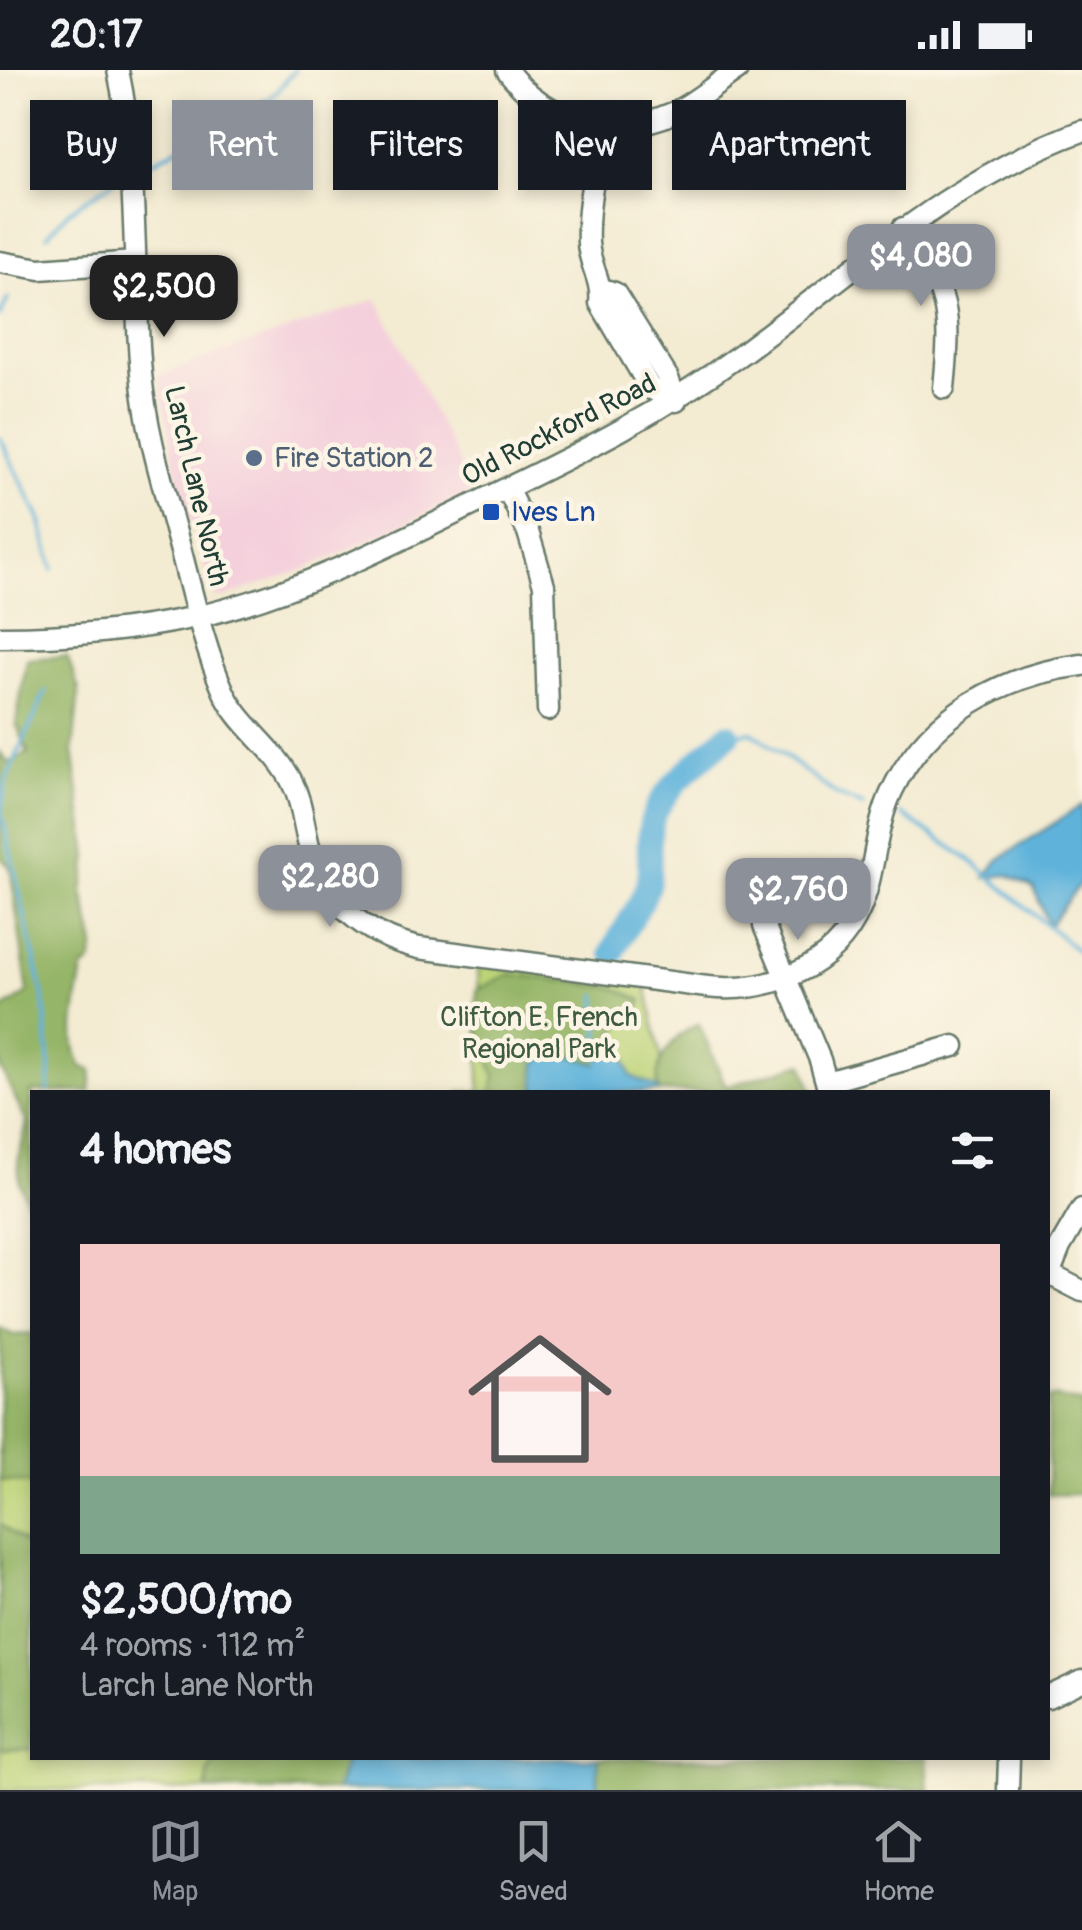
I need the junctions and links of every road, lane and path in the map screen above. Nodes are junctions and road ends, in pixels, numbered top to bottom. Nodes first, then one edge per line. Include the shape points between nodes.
1 (118, 70) edge
2 (507, 70) edge
3 (737, 70) edge
4 (537, 100) edge
5 (652, 118) edge
6 (1082, 131) edge
7 (595, 190) edge
8 (902, 228) junction
9 (0, 262) edge
10 (135, 262) junction
11 (944, 388) dead end
12 (676, 401) junction
13 (507, 488) junction
14 (199, 616) junction
15 (0, 637) edge
16 (1082, 665) edge
17 (548, 710) dead end
18 (764, 926) dead end
19 (788, 980) junction
20 (954, 1046) dead end
21 (828, 1088) edge
22 (1082, 1209) edge
23 (1050, 1270) edge
24 (1050, 1276) edge
25 (1082, 1291) edge
26 (1082, 1681) edge
27 (1050, 1696) edge
28 (1008, 1760) edge
29 (1008, 1790) edge

1 - 10 street, Larch Lane North
2 - 4 street
3 - 5 street via 674,112
6 - 8 street, Old Rockford Road via 998,168
7 - 12 street via 588,242 600,303 650,388
8 - 11 street via 944,298
8 - 12 street, Old Rockford Road
9 - 10 street via 40,269
10 - 14 street, Larch Lane North via 150,434
12 - 13 street, Old Rockford Road
13 - 14 street, Old Rockford Road via 297,585
13 - 17 street via 544,585
14 - 15 street, Old Rockford Road via 97,632
14 - 19 street, Larch Lane North via 224,693 293,784 329,893 368,930 419,948 707,987
16 - 19 street via 1004,684 942,723 892,790 860,909 848,930
18 - 19 street
19 - 21 street
20 - 21 street
22 - 23 street
24 - 25 street
26 - 27 street
28 - 29 street

